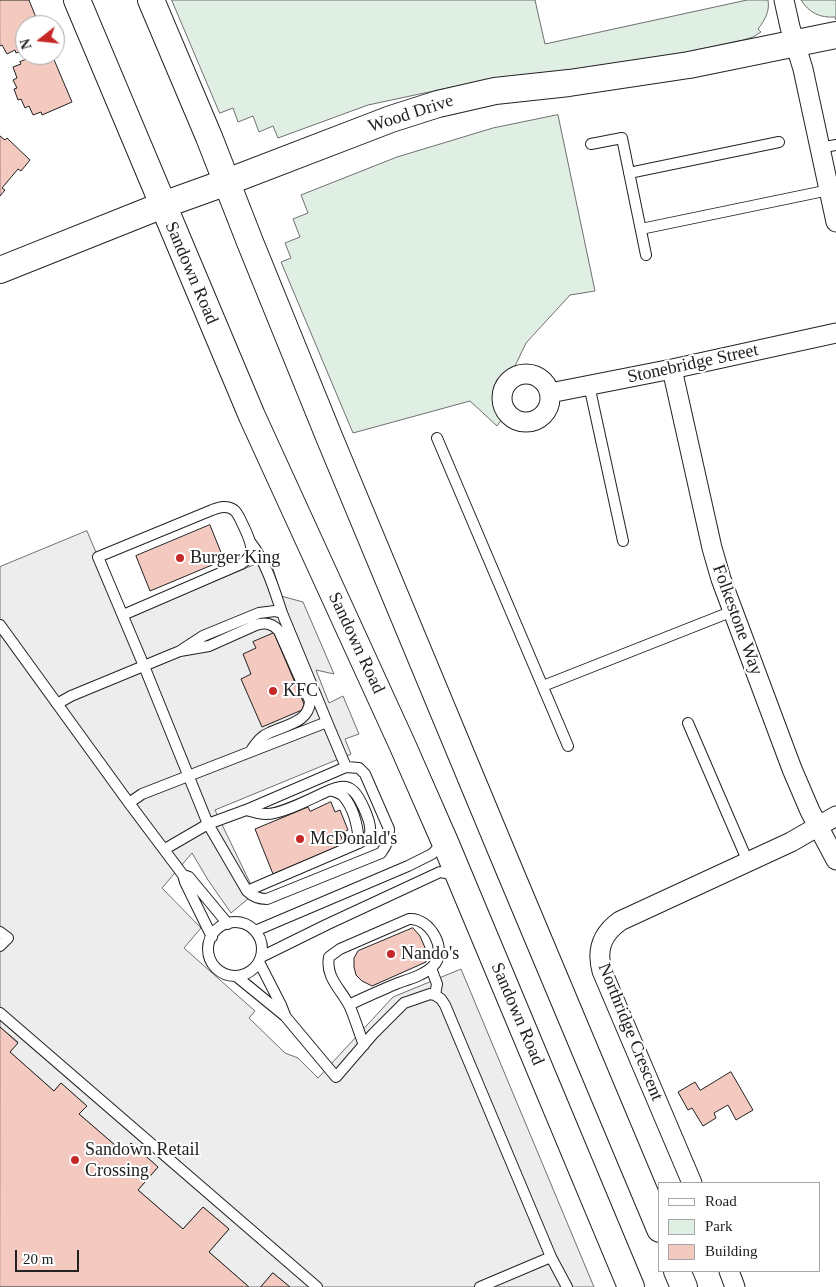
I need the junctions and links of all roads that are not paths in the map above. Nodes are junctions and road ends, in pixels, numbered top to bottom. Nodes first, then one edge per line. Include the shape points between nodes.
1 (76, 0) edge
2 (151, 0) edge
3 (784, 0) edge
4 (836, 35) edge
5 (794, 43) junction
6 (779, 142) dead end
7 (591, 144) dead end
8 (828, 146) edge
9 (629, 173) junction
10 (227, 182) junction
11 (829, 190) junction
12 (163, 205) junction
13 (836, 222) edge
14 (641, 229) junction
15 (646, 255) dead end
16 (2, 268) edge
17 (836, 333) edge
18 (672, 369) junction
19 (589, 385) junction
20 (550, 393) dead end
21 (437, 438) dead end
22 (623, 541) dead end
23 (251, 543) junction
24 (733, 611) junction
25 (282, 614) junction
26 (122, 615) junction
27 (0, 625) edge
28 (180, 651) junction
29 (144, 666) junction
30 (543, 686) junction
31 (57, 704) junction
32 (327, 722) junction
33 (688, 723) dead end
34 (568, 746) dead end
35 (252, 750) junction
36 (346, 768) junction
37 (188, 775) junction
38 (129, 803) junction
39 (246, 810) junction
40 (836, 816) edge
41 (208, 824) junction
42 (818, 826) junction
43 (445, 842) junction
44 (165, 849) junction
45 (836, 860) edge
46 (748, 862) junction
47 (183, 874) junction
48 (459, 877) junction
49 (247, 891) junction
50 (228, 924) junction
51 (255, 931) junction
52 (0, 932) edge
53 (212, 936) junction
54 (0, 946) edge
55 (260, 959) junction
56 (430, 968) junction
57 (236, 976) junction
58 (435, 995) junction
59 (349, 1005) junction
60 (0, 1013) edge
61 (285, 1016) junction
62 (364, 1045) junction
63 (692, 1182) edge
64 (658, 1224) edge
65 (551, 1257) junction
66 (677, 1272) edge
67 (729, 1272) edge
68 (317, 1287) edge
69 (480, 1287) edge
70 (567, 1287) edge
71 (631, 1287) edge
72 (684, 1287) edge
73 (736, 1287) edge

1 - 12 main road, Sandown Road
2 - 10 main road
3 - 5 street
4 - 5 main road, Wood Drive
5 - 8 street
5 - 10 main road, Wood Drive via 689,65 460,98 391,119
6 - 9 lane
7 - 9 lane via 622,138
8 - 11 street
9 - 14 lane
10 - 12 main road, Wood Drive
10 - 64 main road via 334,448
11 - 13 street
11 - 14 lane
12 - 16 main road, Wood Drive
12 - 43 main road, Sandown Road via 252,416
14 - 15 lane
17 - 18 street, Stonebridge Street
18 - 19 street, Stonebridge Street
18 - 24 street, Folkestone Way via 712,548
19 - 20 street, Stonebridge Street
19 - 22 lane
21 - 30 lane
23 - 25 lane via 273,584
23 - 26 lane via 248,560 241,564
23 - 26 lane via 237,513 220,506 98,557
24 - 30 lane
24 - 42 street, Folkestone Way via 792,768
25 - 28 lane via 275,611 259,613 203,636
25 - 32 lane
26 - 29 lane
27 - 31 lane
28 - 29 lane
28 - 35 lane via 209,646 260,623 273,625 279,630 310,701 309,708 299,721 268,733
29 - 31 lane
29 - 37 lane
30 - 34 lane
31 - 38 lane
32 - 35 lane
32 - 36 lane
33 - 46 lane
35 - 37 lane
36 - 39 lane
36 - 49 lane via 359,768 365,774 389,829 386,847 381,853 267,899
37 - 38 lane via 142,794
37 - 41 lane
38 - 44 lane
39 - 41 lane
39 - 49 lane via 266,814 277,812 330,790 348,787 359,796 370,828 367,838 359,843
40 - 42 street, Northridge Crescent
41 - 44 lane
41 - 49 lane
42 - 45 street, Folkestone Way
42 - 46 street, Northridge Crescent
43 - 48 main road, Sandown Road
43 - 51 lane via 437,851 408,866
44 - 47 lane
46 - 63 street, Northridge Crescent via 620,921 604,937 600,947 602,970
47 - 50 lane
47 - 53 lane
48 - 55 lane via 440,872
48 - 71 main road, Sandown Road
50 - 51 lane via 245,924
50 - 53 lane
51 - 55 lane via 261,940
52 - 54 lane via 8,938
53 - 57 lane via 209,949 212,961 220,970
55 - 57 lane via 252,970
55 - 61 lane
56 - 58 lane via 438,984
56 - 59 lane
56 - 59 lane via 438,959 436,937 425,924 413,918 340,949 329,957 328,965 331,977
57 - 61 lane
58 - 62 lane via 425,995 404,1004
58 - 65 lane via 445,1005
59 - 62 lane
60 - 68 lane
61 - 62 lane via 336,1077
65 - 69 lane
65 - 70 lane
66 - 72 main road
67 - 73 street

